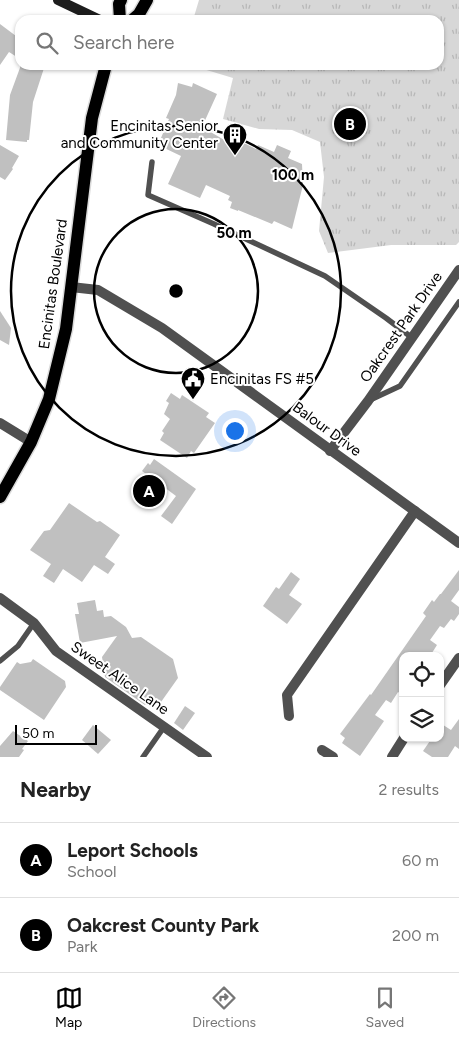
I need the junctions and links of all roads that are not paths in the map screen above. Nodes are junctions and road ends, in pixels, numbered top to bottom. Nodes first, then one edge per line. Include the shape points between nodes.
1 (58, 0) edge
2 (121, 0) edge
3 (147, 0) edge
4 (90, 15) edge
5 (120, 15) edge
6 (138, 15) edge
7 (105, 70) edge
8 (152, 162) dead end
9 (459, 270) edge
10 (72, 287) junction
11 (459, 302) edge
12 (411, 338) junction
13 (368, 401) junction
14 (0, 423) edge
15 (31, 442) junction
16 (330, 451) junction
17 (0, 497) edge
18 (416, 511) junction
19 (459, 543) edge
20 (0, 598) edge
21 (34, 623) junction
22 (459, 658) edge
23 (0, 661) edge
24 (444, 679) edge
25 (289, 716) dead end
26 (164, 727) junction
27 (401, 742) edge
28 (322, 750) dead end
29 (142, 757) edge
30 (207, 757) edge
31 (333, 757) edge
32 (392, 757) edge

1 - 4 main road
2 - 5 main road
3 - 6 main road
7 - 10 main road, Encinitas Boulevard via 92,118
8 - 12 lane via 148,196 325,276
9 - 12 street, Oakcrest Park Drive
10 - 15 main road, Encinitas Boulevard via 66,329 49,399
10 - 16 street, Balour Drive via 98,290 162,328
11 - 13 lane, Oakcrest Park Drive via 400,386
12 - 13 street, Oakcrest Park Drive
13 - 16 street, Oakcrest Park Drive
14 - 15 street
15 - 17 main road, Encinitas Boulevard
16 - 18 street, Balour Drive
18 - 19 street, Balour Drive
18 - 25 street via 287,695
20 - 21 street, Sweet Alice Lane
21 - 23 lane via 18,646
21 - 26 street, Sweet Alice Lane via 56,651
22 - 24 street
26 - 29 lane
26 - 30 street, Sweet Alice Lane
27 - 32 street
28 - 31 street

